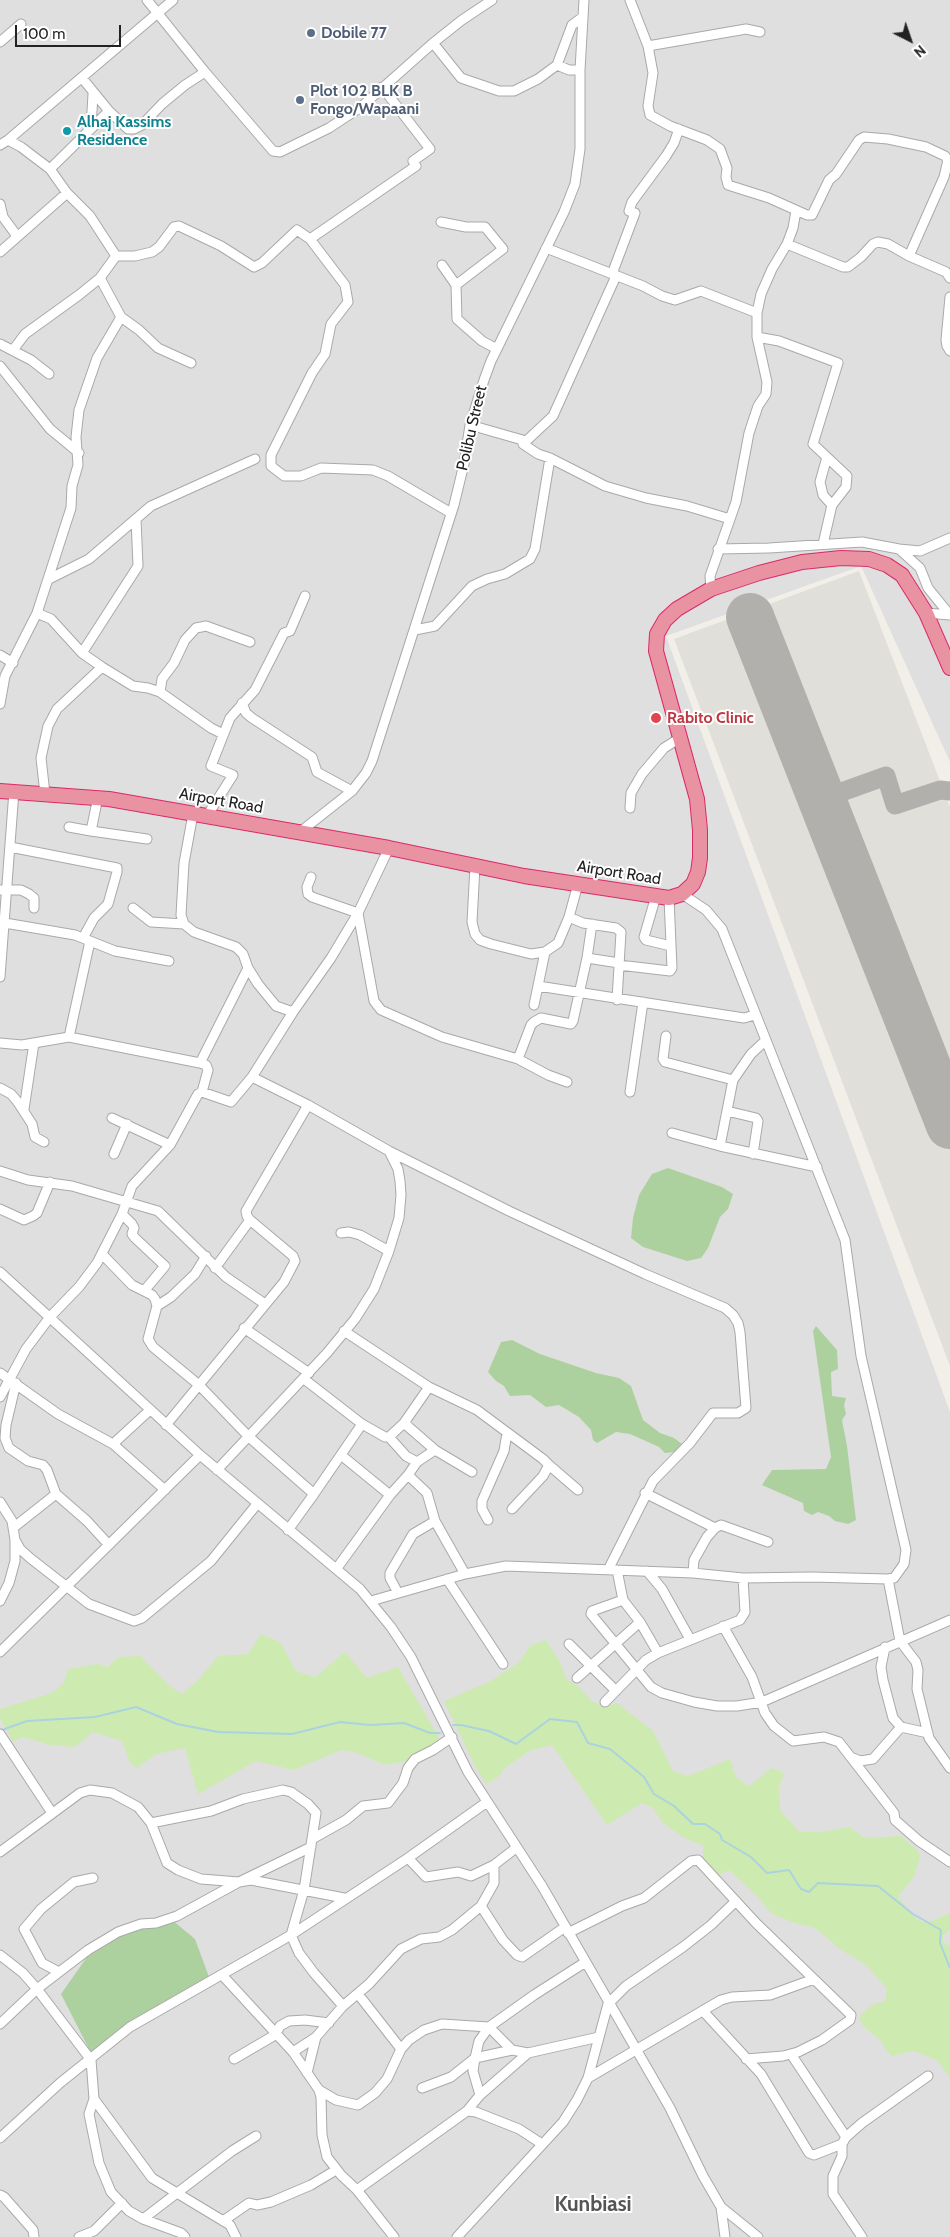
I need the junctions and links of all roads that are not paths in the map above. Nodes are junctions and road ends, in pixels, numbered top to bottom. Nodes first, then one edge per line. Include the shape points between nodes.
1 (147, 0) edge
2 (174, 0) edge
3 (492, 0) edge
4 (584, 0) edge
5 (630, 0) edge
6 (158, 14) junction
7 (583, 17) junction
8 (21, 24) dead end
9 (760, 32) dead end
10 (0, 42) edge
11 (433, 43) junction
12 (648, 46) junction
13 (557, 65) junction
14 (580, 70) junction
15 (205, 72) junction
16 (82, 78) junction
17 (382, 87) junction
18 (93, 94) junction
19 (109, 111) junction
20 (91, 128) junction
21 (679, 129) junction
22 (4, 142) edge
23 (50, 169) junction
24 (67, 193) junction
25 (0, 204) edge
26 (796, 211) junction
27 (441, 222) dead end
28 (17, 236) junction
29 (310, 240) junction
30 (787, 244) junction
31 (546, 248) junction
32 (0, 252) edge
33 (116, 256) junction
34 (909, 256) junction
35 (442, 265) dead end
36 (949, 272) edge
37 (614, 274) junction
38 (100, 278) junction
39 (456, 285) junction
40 (950, 297) edge
41 (757, 313) junction
42 (121, 317) junction
43 (757, 337) junction
44 (0, 344) edge
45 (497, 349) junction
46 (13, 350) junction
47 (950, 351) edge
48 (191, 363) dead end
49 (0, 366) edge
50 (49, 374) dead end
51 (470, 425) junction
52 (523, 444) junction
53 (79, 453) junction
54 (827, 457) junction
55 (255, 458) dead end
56 (550, 458) junction
57 (832, 505) junction
58 (451, 513) junction
59 (136, 519) junction
60 (730, 519) junction
61 (950, 538) edge
62 (823, 544) junction
63 (718, 549) junction
64 (898, 549) junction
65 (49, 579) junction
66 (711, 589) junction
67 (306, 596) dead end
68 (37, 613) junction
69 (926, 613) junction
70 (950, 614) edge
71 (415, 630) junction
72 (250, 642) dead end
73 (82, 653) junction
74 (0, 655) edge
75 (13, 663) junction
76 (102, 668) junction
77 (950, 668) edge
78 (160, 692) junction
79 (242, 703) junction
80 (0, 704) edge
81 (223, 734) junction
82 (680, 738) junction
83 (7, 791) edge
84 (352, 791) junction
85 (45, 794) junction
86 (98, 797) junction
87 (630, 808) dead end
88 (200, 815) junction
89 (69, 827) dead end
90 (91, 831) junction
91 (300, 832) junction
92 (146, 839) dead end
93 (10, 847) junction
94 (389, 848) junction
95 (474, 866) junction
96 (311, 877) dead end
97 (578, 884) junction
98 (3, 890) edge
99 (669, 896) junction
100 (34, 908) dead end
101 (133, 908) dead end
102 (358, 913) junction
103 (569, 917) junction
104 (5, 923) junction
105 (184, 924) junction
106 (592, 924) junction
107 (86, 939) junction
108 (671, 946) junction
109 (545, 952) junction
110 (587, 958) junction
111 (169, 961) dead end
112 (619, 964) junction
113 (0, 967) edge
114 (248, 968) junction
115 (0, 977) edge
116 (538, 986) junction
117 (579, 992) junction
118 (617, 1000) junction
119 (643, 1002) junction
120 (534, 1005) dead end
121 (293, 1012) junction
122 (755, 1015) junction
123 (666, 1036) dead end
124 (69, 1037) junction
125 (765, 1041) junction
126 (0, 1043) edge
127 (34, 1043) junction
128 (518, 1059) junction
129 (200, 1062) junction
130 (252, 1077) junction
131 (733, 1080) junction
132 (568, 1082) dead end
133 (0, 1088) edge
134 (202, 1092) junction
135 (630, 1092) dead end
136 (308, 1105) junction
137 (24, 1109) junction
138 (727, 1111) junction
139 (112, 1118) dead end
140 (127, 1124) junction
141 (672, 1133) dead end
142 (44, 1142) dead end
143 (170, 1145) junction
144 (720, 1146) junction
145 (389, 1151) junction
146 (114, 1154) dead end
147 (753, 1154) junction
148 (817, 1167) junction
149 (0, 1172) edge
150 (50, 1182) junction
151 (126, 1202) junction
152 (0, 1209) edge
153 (122, 1214) junction
154 (250, 1220) junction
155 (340, 1233) dead end
156 (389, 1251) junction
157 (102, 1254) junction
158 (206, 1256) junction
159 (216, 1268) junction
160 (0, 1272) edge
161 (144, 1291) junction
162 (265, 1304) junction
163 (157, 1306) junction
164 (50, 1317) junction
165 (244, 1328) junction
166 (344, 1331) junction
167 (0, 1374) edge
168 (306, 1376) junction
169 (13, 1382) junction
170 (199, 1385) junction
171 (429, 1387) junction
172 (0, 1397) edge
173 (150, 1410) junction
174 (404, 1423) junction
175 (362, 1424) junction
176 (166, 1425) junction
177 (507, 1433) junction
178 (249, 1437) junction
179 (389, 1437) junction
180 (113, 1444) junction
181 (435, 1450) junction
182 (200, 1455) junction
183 (341, 1455) junction
184 (417, 1462) junction
185 (549, 1465) junction
186 (217, 1470) junction
187 (472, 1472) dead end
188 (408, 1475) junction
189 (165, 1490) junction
190 (578, 1490) dead end
191 (645, 1493) junction
192 (56, 1494) junction
193 (314, 1494) junction
194 (390, 1495) junction
195 (0, 1502) edge
196 (257, 1504) junction
197 (512, 1509) dead end
198 (488, 1520) dead end
199 (434, 1521) junction
200 (13, 1528) junction
201 (715, 1528) junction
202 (288, 1530) junction
203 (15, 1540) junction
204 (768, 1542) dead end
205 (109, 1545) junction
206 (337, 1568) junction
207 (612, 1570) junction
208 (647, 1571) junction
209 (693, 1573) junction
210 (465, 1574) junction
211 (742, 1578) junction
212 (888, 1579) junction
213 (447, 1580) junction
214 (65, 1588) junction
215 (398, 1594) junction
216 (623, 1600) junction
217 (0, 1601) edge
218 (371, 1601) junction
219 (950, 1620) edge
220 (640, 1622) junction
221 (723, 1626) junction
222 (690, 1638) junction
223 (900, 1641) junction
224 (569, 1644) dead end
225 (615, 1645) junction
226 (885, 1648) junction
227 (0, 1652) edge
228 (658, 1653) junction
229 (503, 1664) dead end
230 (592, 1666) junction
231 (638, 1670) junction
232 (577, 1678) dead end
233 (616, 1691) junction
234 (605, 1702) dead end
235 (762, 1702) junction
236 (901, 1727) junction
237 (0, 1734) edge
238 (928, 1734) junction
239 (452, 1737) junction
240 (850, 1756) junction
241 (950, 1767) edge
242 (487, 1802) junction
243 (52, 1813) junction
244 (151, 1823) junction
245 (311, 1843) junction
246 (516, 1848) junction
247 (0, 1852) edge
248 (408, 1858) junction
249 (950, 1861) edge
250 (494, 1865) junction
251 (93, 1878) dead end
252 (238, 1882) junction
253 (304, 1890) junction
254 (344, 1898) junction
255 (736, 1902) junction
256 (481, 1906) junction
257 (566, 1930) junction
258 (291, 1935) junction
259 (0, 1955) edge
260 (584, 1963) junction
261 (59, 1972) junction
262 (223, 1976) junction
263 (814, 1979) junction
264 (37, 1989) junction
265 (358, 1994) junction
266 (608, 2004) junction
267 (343, 2006) junction
268 (703, 2011) junction
269 (329, 2023) junction
270 (0, 2024) edge
271 (489, 2027) junction
272 (276, 2035) junction
273 (316, 2037) junction
274 (599, 2037) junction
275 (401, 2049) junction
276 (512, 2050) junction
277 (635, 2050) junction
278 (293, 2052) junction
279 (528, 2053) junction
280 (791, 2054) junction
281 (475, 2058) junction
282 (234, 2059) dead end
283 (746, 2059) junction
284 (91, 2060) junction
285 (307, 2073) junction
286 (928, 2076) dead end
287 (588, 2078) junction
288 (422, 2088) dead end
289 (319, 2090) junction
290 (480, 2095) junction
291 (94, 2099) junction
292 (467, 2111) junction
293 (256, 2136) dead end
294 (0, 2138) edge
295 (844, 2140) junction
296 (542, 2144) junction
297 (336, 2170) junction
298 (357, 2190) junction
299 (177, 2194) junction
300 (0, 2195) edge
301 (122, 2203) junction
302 (721, 2206) junction
303 (143, 2219) junction
304 (223, 2221) junction
305 (82, 2236) edge
306 (34, 2237) edge
307 (185, 2237) edge
308 (236, 2237) edge
309 (394, 2237) edge
310 (457, 2237) edge
311 (725, 2237) edge
312 (758, 2237) edge
313 (862, 2237) edge

1 - 6 street
2 - 6 street
3 - 11 street
4 - 7 street, Polibu Street
5 - 12 street
6 - 15 street
6 - 16 street
7 - 13 street via 572,25
7 - 14 street, Polibu Street
8 - 10 street
9 - 12 street via 746,28
11 - 13 street via 461,78 498,91 514,91
11 - 17 street
12 - 21 street via 653,74 648,106 650,115
13 - 14 street
14 - 31 street, Polibu Street via 579,168 564,212
15 - 17 street via 274,151 280,152 346,118
15 - 19 street via 177,91 134,129 128,129
16 - 18 street
16 - 22 street
17 - 29 street via 430,149 413,161 416,166
18 - 19 street
18 - 20 street
19 - 20 street
20 - 23 street
21 - 26 street via 707,140 720,150 727,168 728,185
21 - 37 street via 666,156 632,202 629,211 635,214
22 - 23 street via 21,147
23 - 24 street
24 - 28 street
24 - 33 street via 90,216
25 - 28 street via 3,217
26 - 30 street
26 - 34 street via 812,215 829,180 858,140 864,137 926,147 948,160 944,177
27 - 39 street via 486,227 503,249
28 - 32 street
29 - 33 street via 298,230 254,267 221,246 176,225 152,252
29 - 58 street via 345,285 348,302 331,324 325,354 312,373 271,456 271,466 284,476 301,476 321,468 373,470
30 - 34 street via 843,267 848,267 878,242
30 - 41 street via 761,294
31 - 37 street
31 - 45 street, Polibu Street
33 - 38 street
34 - 36 street
35 - 39 street
37 - 41 street via 675,300 701,291
37 - 52 street via 553,416
38 - 42 street
38 - 46 street via 25,334
39 - 45 street via 456,319
40 - 47 street via 946,340
41 - 43 street
42 - 48 street via 158,348
42 - 53 street via 97,358 79,410 76,437
43 - 54 street via 779,341 838,363 813,444
43 - 60 street via 767,382 766,394 758,406 749,433
44 - 46 street
45 - 51 street, Polibu Street
46 - 50 street
49 - 53 street via 50,429
51 - 52 street via 526,441
51 - 58 street, Polibu Street
52 - 56 street
53 - 65 street via 71,508
54 - 57 street via 820,482 823,495
54 - 57 street via 847,476 846,487
55 - 59 street via 151,506
56 - 60 street via 605,486
56 - 71 street via 535,549 530,559 505,574 472,586 435,626
57 - 62 street
58 - 71 street, Polibu Street
59 - 65 street via 89,559
59 - 73 street via 138,566
60 - 63 street
61 - 64 street via 920,551
62 - 63 street
62 - 64 street via 862,542
63 - 66 street via 710,576
64 - 70 street via 920,568 928,588
65 - 68 street
66 - 69 highway, Airport Road via 802,562 869,559 902,575
66 - 82 highway, Airport Road via 678,608 665,620 657,634 660,671
67 - 79 street via 290,631 284,633 255,690
68 - 73 street via 51,619
68 - 75 street
69 - 70 street
69 - 77 highway, Airport Road
71 - 84 street, Polibu Street via 372,762
72 - 78 street via 206,626 196,628 162,679
73 - 76 street
74 - 75 street
75 - 80 street via 3,683
76 - 78 street via 133,686
76 - 85 street via 57,710 48,726 41,758
78 - 81 street
79 - 81 street
79 - 84 street via 252,718 312,757 317,772
81 - 88 street via 211,766 233,775
82 - 87 street via 664,748 642,774 632,794
82 - 99 highway, Airport Road via 697,799 700,830 698,872 693,884
83 - 85 highway, Airport Road
83 - 93 street
84 - 91 street, Polibu Street
85 - 86 highway, Airport Road
86 - 88 highway, Airport Road
86 - 90 street
88 - 91 highway, Airport Road
88 - 105 street via 184,863 181,909
89 - 90 street
90 - 92 street
91 - 94 highway, Airport Road
93 - 98 street
93 - 107 street via 117,868 108,904 94,918
94 - 95 highway, Airport Road
94 - 102 street
95 - 97 highway, Airport Road
95 - 109 street via 472,922 475,934 491,944 531,954
96 - 102 street via 308,894
97 - 99 highway, Airport Road
97 - 103 street
98 - 100 street via 21,890 29,894 34,898
98 - 104 street
99 - 108 street
99 - 108 street via 644,937
99 - 122 street via 706,910 722,929
101 - 105 street via 151,922
102 - 121 street
102 - 128 street via 374,1000 381,1010 442,1037
103 - 106 street
103 - 109 street via 558,943
104 - 107 street
104 - 113 street
105 - 114 street via 194,932 236,947 243,954
106 - 110 street
106 - 112 street via 616,928 621,932
107 - 111 street via 115,951
107 - 124 street
108 - 112 street via 672,968 668,972
109 - 116 street
110 - 112 street
110 - 117 street
112 - 118 street
113 - 115 street
114 - 121 street via 276,1006
114 - 129 street
116 - 117 street
116 - 120 street
117 - 118 street
117 - 128 street via 571,1024 541,1018 531,1025
118 - 119 street
119 - 122 street via 744,1018
119 - 135 street
121 - 130 street
122 - 125 street
123 - 131 street via 662,1059 665,1062
124 - 127 street
124 - 129 street
125 - 131 street via 751,1054
125 - 148 street
126 - 127 street
127 - 137 street
128 - 132 street
129 - 134 street via 208,1070
130 - 134 street via 231,1102
130 - 136 street
131 - 138 street
133 - 137 street via 11,1094
134 - 143 street
136 - 145 street
136 - 154 street via 246,1211
137 - 142 street via 36,1136
138 - 144 street
138 - 147 street via 758,1121
139 - 140 street
140 - 143 street
140 - 146 street
141 - 144 street
143 - 151 street via 132,1186
144 - 147 street
145 - 156 street via 398,1169 401,1195 399,1218
145 - 191 street via 509,1211 725,1308 733,1315 740,1332 746,1408 738,1414 713,1413
147 - 148 street
148 - 212 street via 846,1246 862,1356 906,1550 900,1572
149 - 150 street
150 - 151 street
150 - 152 street via 33,1216 24,1220
151 - 153 street
151 - 158 street via 163,1214
153 - 157 street
153 - 161 street via 132,1224 135,1238 165,1266
154 - 159 street
154 - 162 street via 295,1261 284,1282
155 - 156 street via 360,1235
156 - 166 street via 369,1297
157 - 161 street via 132,1285
157 - 164 street via 79,1287
158 - 159 street
158 - 163 street via 195,1274
159 - 162 street
160 - 164 street
161 - 163 street via 152,1295
162 - 165 street
163 - 170 street via 148,1339
164 - 169 street via 26,1349
164 - 173 street
165 - 168 street
165 - 170 street
166 - 168 street
166 - 171 street
167 - 169 street
168 - 175 street
168 - 178 street
169 - 172 street
169 - 180 street via 58,1414
169 - 192 street via 5,1438 9,1448 19,1456 47,1470
170 - 176 street
170 - 178 street
171 - 174 street
171 - 177 street via 477,1410
173 - 176 street
173 - 180 street
174 - 179 street
174 - 181 street
175 - 179 street
175 - 183 street
176 - 182 street
177 - 185 street
177 - 198 street via 504,1451 482,1501
178 - 186 street
178 - 193 street
179 - 184 street via 406,1456
180 - 189 street
181 - 184 street
181 - 187 street
182 - 186 street
182 - 189 street
183 - 193 street
183 - 194 street
184 - 188 street
185 - 190 street
185 - 197 street
186 - 196 street
188 - 194 street
188 - 199 street via 427,1494
189 - 205 street
191 - 201 street
191 - 207 street
192 - 200 street
192 - 205 street
193 - 202 street
194 - 206 street
195 - 200 street via 12,1520
196 - 202 street
196 - 214 street via 211,1561 138,1620 129,1620 89,1604
199 - 210 street
199 - 215 street via 413,1534 390,1573
200 - 203 street
201 - 204 street via 721,1525
201 - 209 street via 694,1560
202 - 206 street
203 - 214 street via 20,1549
203 - 217 street via 15,1561
205 - 214 street
206 - 218 street
207 - 208 street
207 - 210 street via 506,1566
207 - 216 street
208 - 209 street
208 - 222 street via 662,1589
209 - 211 street
210 - 213 street
211 - 212 street
211 - 221 street via 745,1612 740,1620
212 - 223 street
213 - 215 street
213 - 229 street
214 - 227 street
215 - 218 street
216 - 220 street
216 - 225 street via 592,1611 592,1616
218 - 239 street via 403,1643
219 - 223 street
220 - 225 street
220 - 228 street
221 - 222 street
221 - 235 street via 752,1677
222 - 228 street
223 - 226 street
223 - 238 street via 916,1662 917,1688
224 - 230 street
225 - 230 street
225 - 231 street
226 - 235 street
226 - 236 street via 882,1674 893,1718
228 - 231 street
230 - 232 street
230 - 233 street
231 - 233 street
231 - 235 street via 651,1687 694,1702 737,1706
233 - 234 street
235 - 240 street via 769,1719 789,1739 796,1742 816,1737 830,1738 839,1742
236 - 238 street
236 - 240 street via 873,1759 860,1762
237 - 243 street
238 - 241 street via 931,1744
239 - 242 street via 468,1772
239 - 245 street via 415,1759 388,1803 363,1806
240 - 249 street via 894,1813 895,1820
242 - 246 street
242 - 248 street
243 - 244 street via 80,1793 90,1790 112,1793 138,1807
243 - 247 street
244 - 245 street via 211,1811 243,1799 284,1790 303,1800 316,1813
244 - 252 street via 167,1862 178,1870 201,1879
245 - 252 street
245 - 253 street
246 - 250 street
246 - 257 street
248 - 250 street via 426,1877 458,1872 470,1876
248 - 254 street
250 - 256 street via 494,1883
251 - 261 street via 74,1882 41,1909 24,1929 42,1963
252 - 253 street via 251,1880
252 - 261 street via 177,1916 118,1932
253 - 254 street
253 - 258 street
254 - 258 street
255 - 257 street via 695,1859 644,1898
255 - 263 street
255 - 266 street via 690,1941 626,1986
256 - 257 street via 516,1956 522,1957
256 - 265 street via 452,1930 439,1937 421,1939 402,1949
257 - 260 street
258 - 262 street
258 - 267 street via 314,1973
259 - 264 street
260 - 266 street
260 - 271 street
261 - 264 street
262 - 272 street
262 - 284 street via 130,2027
263 - 268 street via 770,1995 721,2000
263 - 280 street via 850,2013 851,2018 822,2040
264 - 270 street
264 - 284 street
265 - 267 street
265 - 275 street
266 - 274 street
266 - 277 street
267 - 269 street
268 - 277 street
268 - 283 street
269 - 272 street via 288,2021 280,2026
269 - 273 street
271 - 275 street via 442,2024 424,2030
271 - 276 street
271 - 281 street via 479,2041
272 - 278 street
272 - 282 street
273 - 278 street
273 - 285 street
274 - 279 street
274 - 287 street
275 - 289 street via 387,2078 375,2093 358,2105 336,2100
276 - 279 street
276 - 281 street
277 - 287 street
277 - 302 street via 670,2108 702,2176
278 - 285 street
279 - 290 street
280 - 283 street
280 - 295 street
281 - 288 street via 451,2077
281 - 290 street via 473,2071
283 - 295 street via 761,2074 809,2153 814,2155
284 - 291 street
284 - 294 street via 60,2083
285 - 289 street
286 - 295 street via 862,2123
287 - 296 street via 568,2114
289 - 297 street via 324,2149
290 - 292 street
291 - 299 street via 152,2178
291 - 301 street via 89,2114 99,2164 110,2192
292 - 296 street via 520,2129
292 - 298 street
293 - 299 street
295 - 313 street via 842,2156 833,2176 833,2194
296 - 310 street
297 - 298 street
297 - 304 street via 271,2202 249,2203
298 - 309 street
299 - 303 street
299 - 304 street
300 - 306 street via 32,2230
301 - 303 street
301 - 305 street via 94,2231
302 - 311 street
302 - 312 street
303 - 307 street via 166,2226
304 - 308 street via 230,2224

